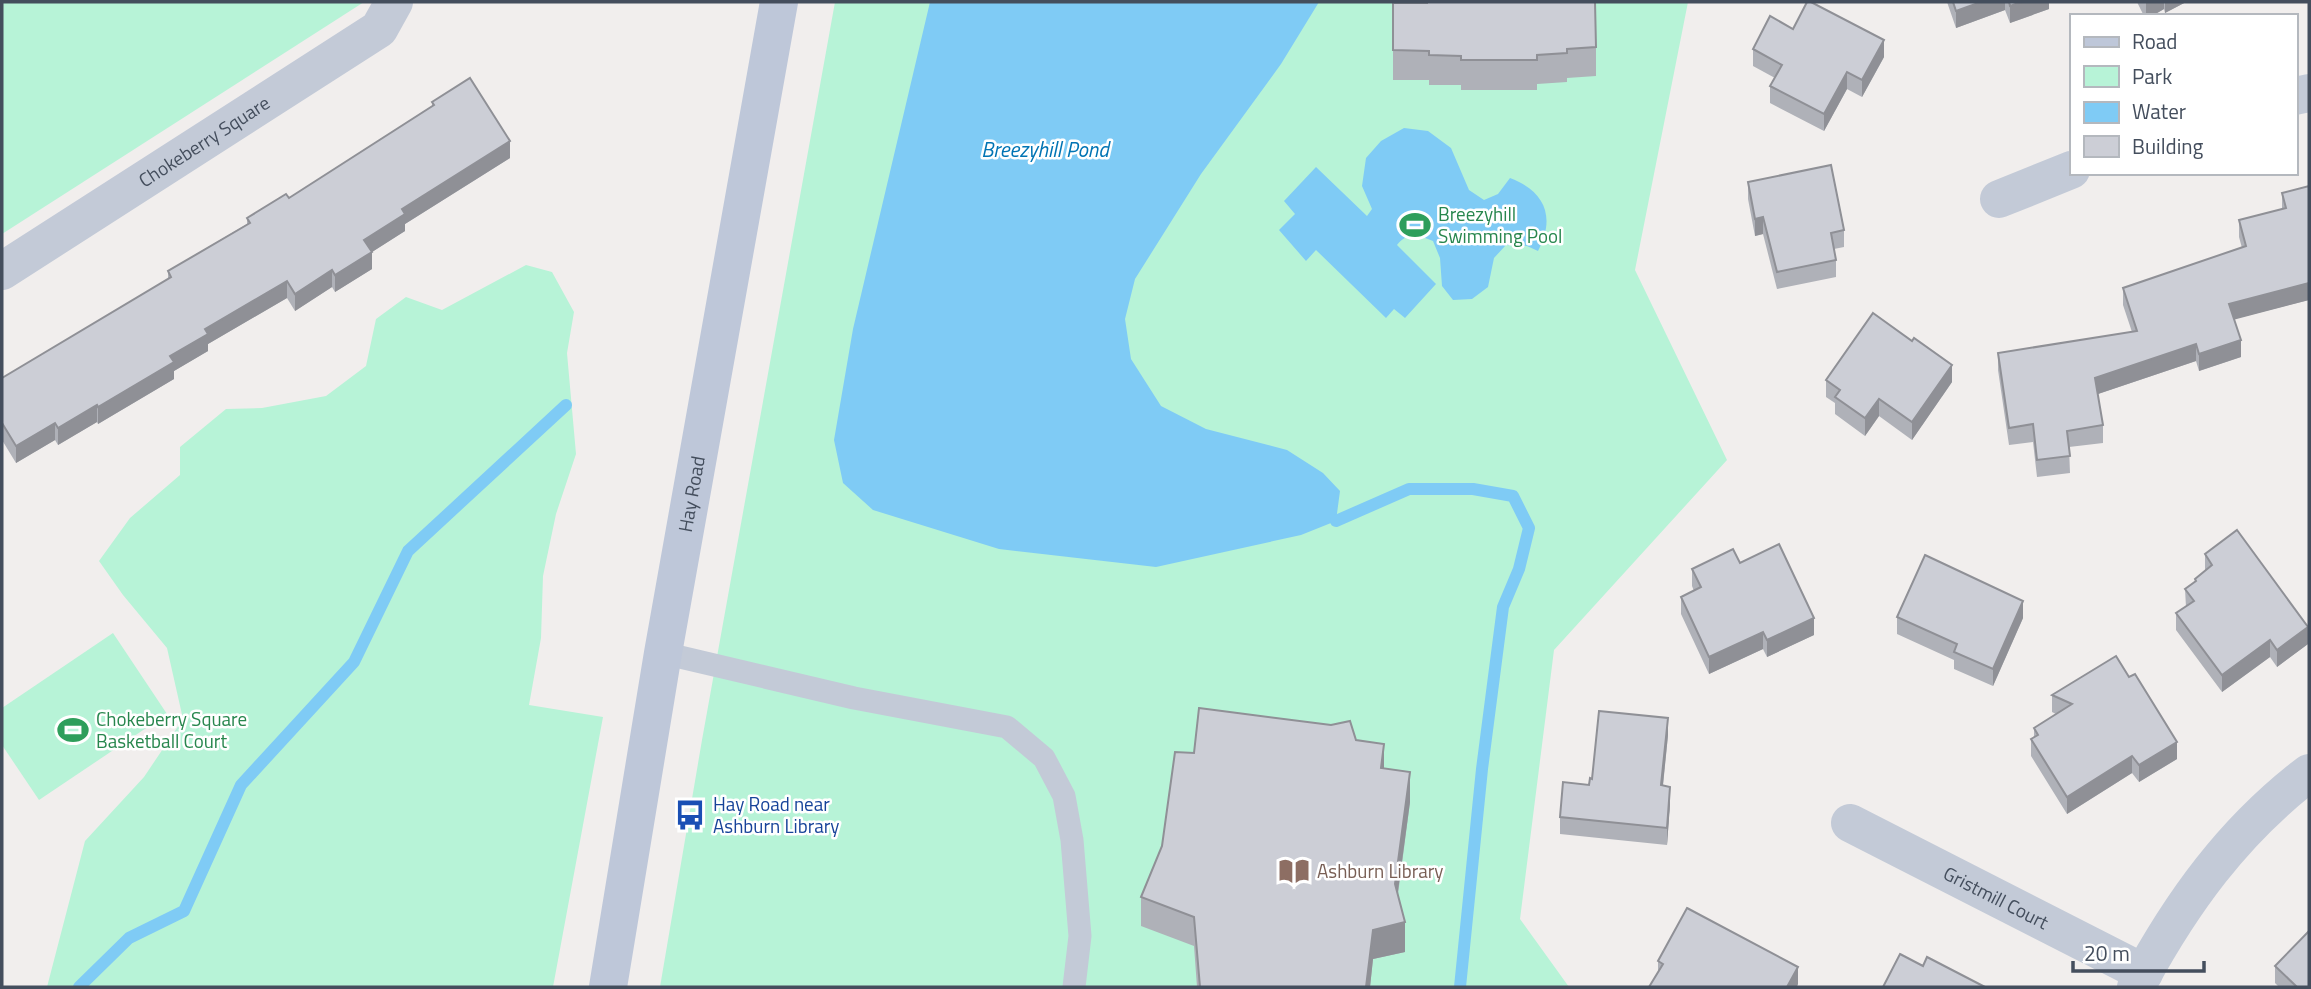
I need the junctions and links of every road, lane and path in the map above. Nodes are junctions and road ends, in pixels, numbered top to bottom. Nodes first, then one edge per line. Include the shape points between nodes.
1 (394, 2) edge
2 (779, 2) edge
3 (2070, 170) edge
4 (1999, 199) dead end
5 (2, 271) edge
6 (663, 653) junction
7 (2309, 773) edge
8 (1850, 823) dead end
9 (2140, 980) edge
10 (608, 987) edge
11 (1074, 987) edge

1 - 5 street, Chokeberry Square via 379,29
2 - 6 street, Hay Road
3 - 4 street
6 - 10 street, Hay Road
6 - 11 lane via 854,698 1007,727 1045,758 1064,796 1080,936
7 - 9 street via 2260,814 2226,851 2168,929
8 - 9 street, Gristmill Court

